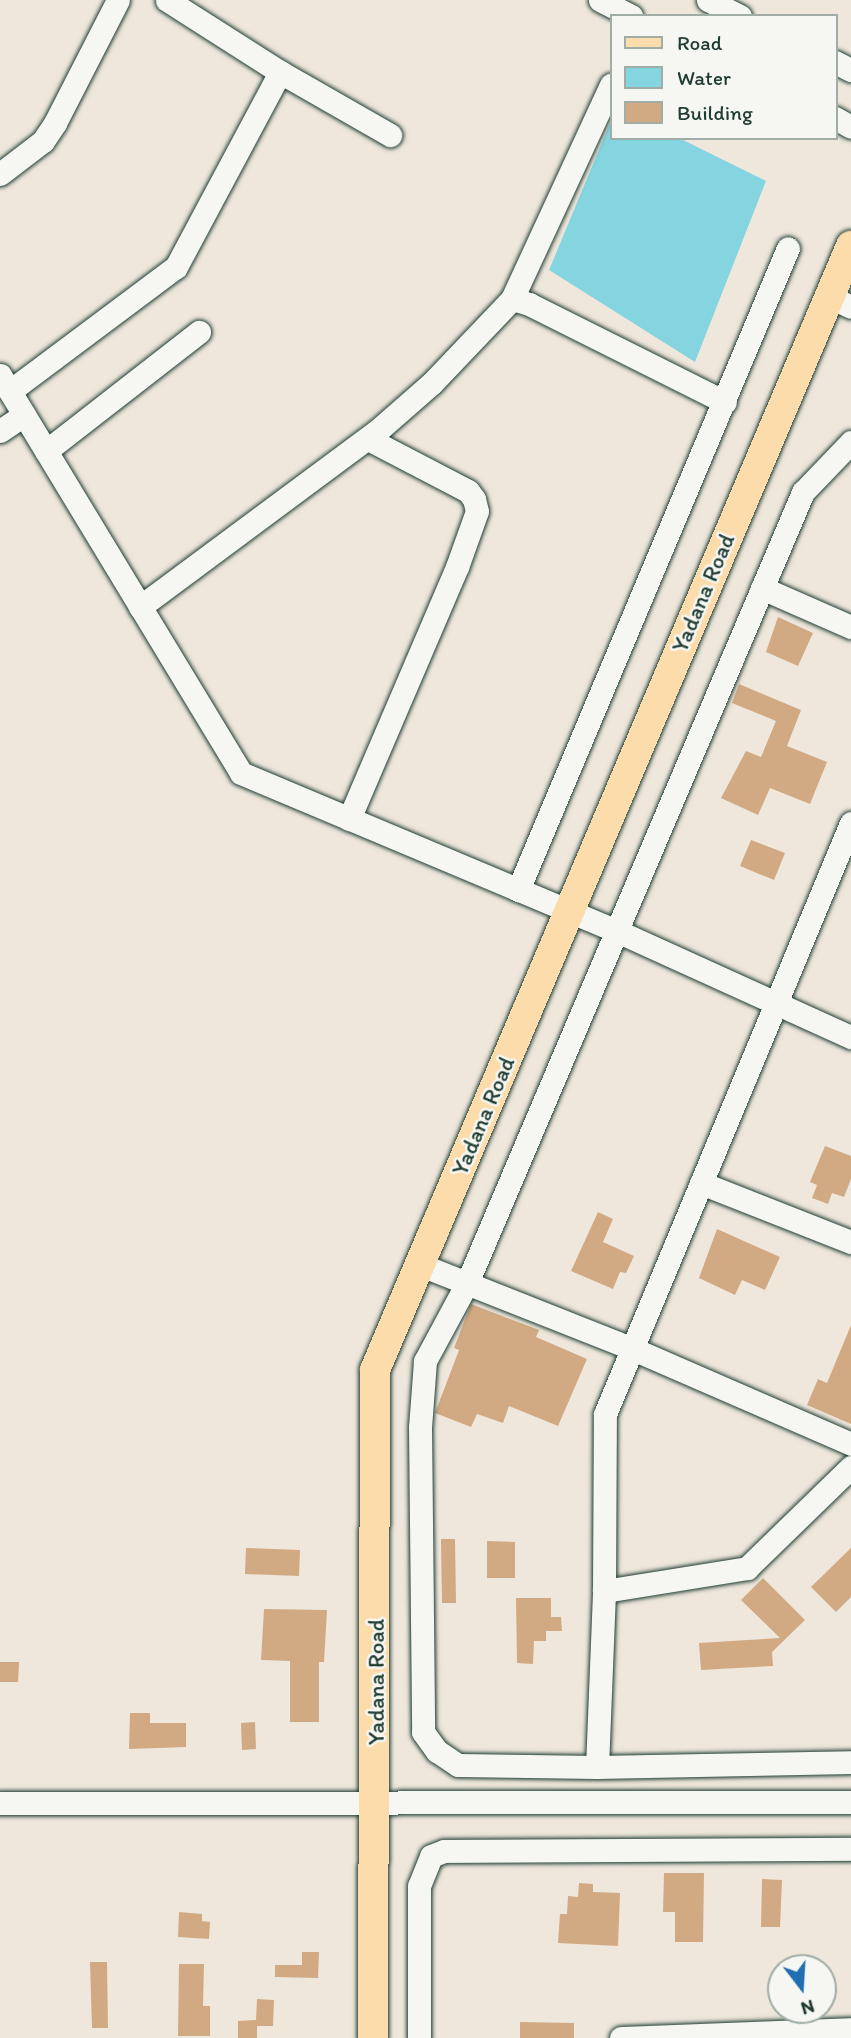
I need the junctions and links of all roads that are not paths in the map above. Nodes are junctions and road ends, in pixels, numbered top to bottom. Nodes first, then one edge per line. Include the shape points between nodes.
1 (118, 0) edge
2 (167, 0) edge
3 (600, 0) edge
4 (708, 0) edge
5 (627, 14) edge
6 (736, 14) edge
7 (280, 72) junction
8 (610, 87) edge
9 (390, 135) dead end
10 (0, 174) edge
11 (851, 246) edge
12 (788, 248) dead end
13 (512, 299) junction
14 (840, 302) edge
15 (199, 332) dead end
16 (5, 383) edge
17 (725, 402) junction
18 (24, 415) junction
19 (0, 431) edge
20 (368, 439) junction
21 (851, 442) edge
22 (46, 451) junction
23 (762, 588) junction
24 (140, 607) junction
25 (851, 627) edge
26 (349, 818) junction
27 (851, 824) edge
28 (518, 890) junction
29 (568, 911) junction
30 (617, 931) junction
31 (776, 1006) junction
32 (851, 1037) edge
33 (701, 1183) junction
34 (851, 1242) edge
35 (421, 1265) junction
36 (467, 1283) junction
37 (634, 1349) junction
38 (851, 1444) edge
39 (851, 1467) edge
40 (604, 1591) junction
41 (851, 1762) edge
42 (597, 1768) junction
43 (375, 1800) junction
44 (851, 1802) edge
45 (0, 1803) edge
46 (851, 1849) edge
47 (851, 2029) edge
48 (686, 2037) edge
49 (373, 2038) edge
50 (419, 2038) edge
51 (621, 2038) edge

1 - 10 street via 49,132
2 - 7 street
3 - 5 street
4 - 6 street
7 - 9 street
7 - 16 street via 176,267
8 - 13 street
11 - 14 main road, Yadana Road
12 - 17 street
13 - 17 street
13 - 20 street via 432,383
14 - 29 main road, Yadana Road
15 - 22 street
16 - 18 street
17 - 28 street
18 - 19 street
18 - 22 street
20 - 24 street
20 - 26 street via 468,491 477,511
21 - 23 street via 803,492
22 - 24 street
23 - 25 street
23 - 30 street
24 - 26 street via 241,773
26 - 28 street
27 - 31 street
28 - 29 street
29 - 30 street
29 - 35 main road, Yadana Road
30 - 31 street
30 - 36 street
31 - 32 street
31 - 33 street
33 - 34 street
33 - 37 street
35 - 36 street
35 - 43 main road, Yadana Road via 376,1370
36 - 37 street
36 - 42 street via 425,1361 419,1427 423,1732 437,1751 458,1765
37 - 38 street
37 - 40 street via 605,1414
39 - 40 street via 747,1567
40 - 42 street
41 - 42 street
43 - 44 street
43 - 45 street
43 - 49 main road, Yadana Road
46 - 50 street via 444,1851 431,1856 419,1885
47 - 48 street
48 - 51 street

